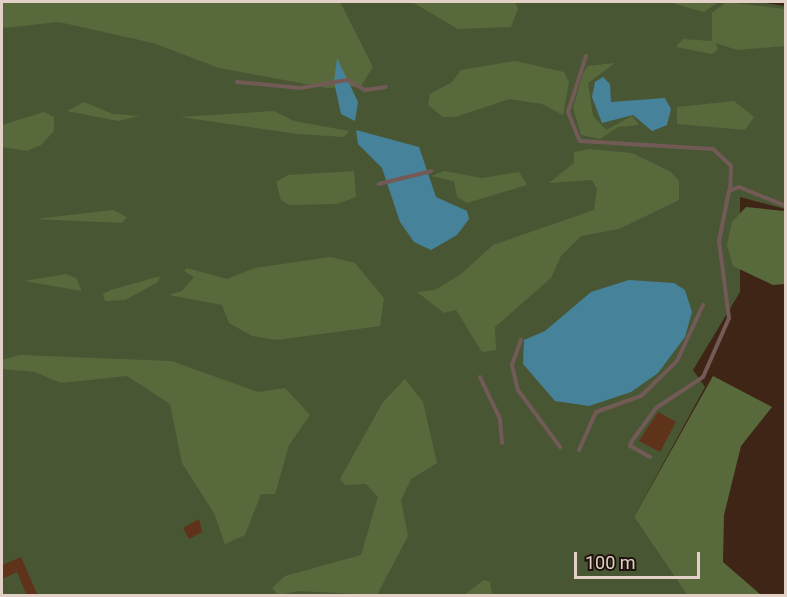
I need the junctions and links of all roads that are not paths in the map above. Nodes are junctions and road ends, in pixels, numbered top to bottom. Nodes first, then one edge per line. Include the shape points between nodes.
1 (585, 56) dead end
2 (237, 82) dead end
3 (386, 87) dead end
4 (430, 171) dead end
5 (379, 184) dead end
6 (729, 191) junction
7 (786, 206) edge
8 (703, 305) dead end
9 (521, 340) dead end
10 (480, 377) dead end
11 (502, 443) dead end
12 (560, 447) dead end
13 (579, 450) dead end
14 (650, 458) dead end

1 - 6 lane via 569,100 570,124 580,141 712,149 731,166
2 - 3 lane via 300,88 347,80 365,90
4 - 5 lane
6 - 7 lane via 739,188
6 - 14 lane via 719,241 729,318 703,377 656,408 632,441 630,446
8 - 13 lane via 677,361 641,396 600,409
9 - 12 lane via 512,364 518,390
10 - 11 lane via 500,419

